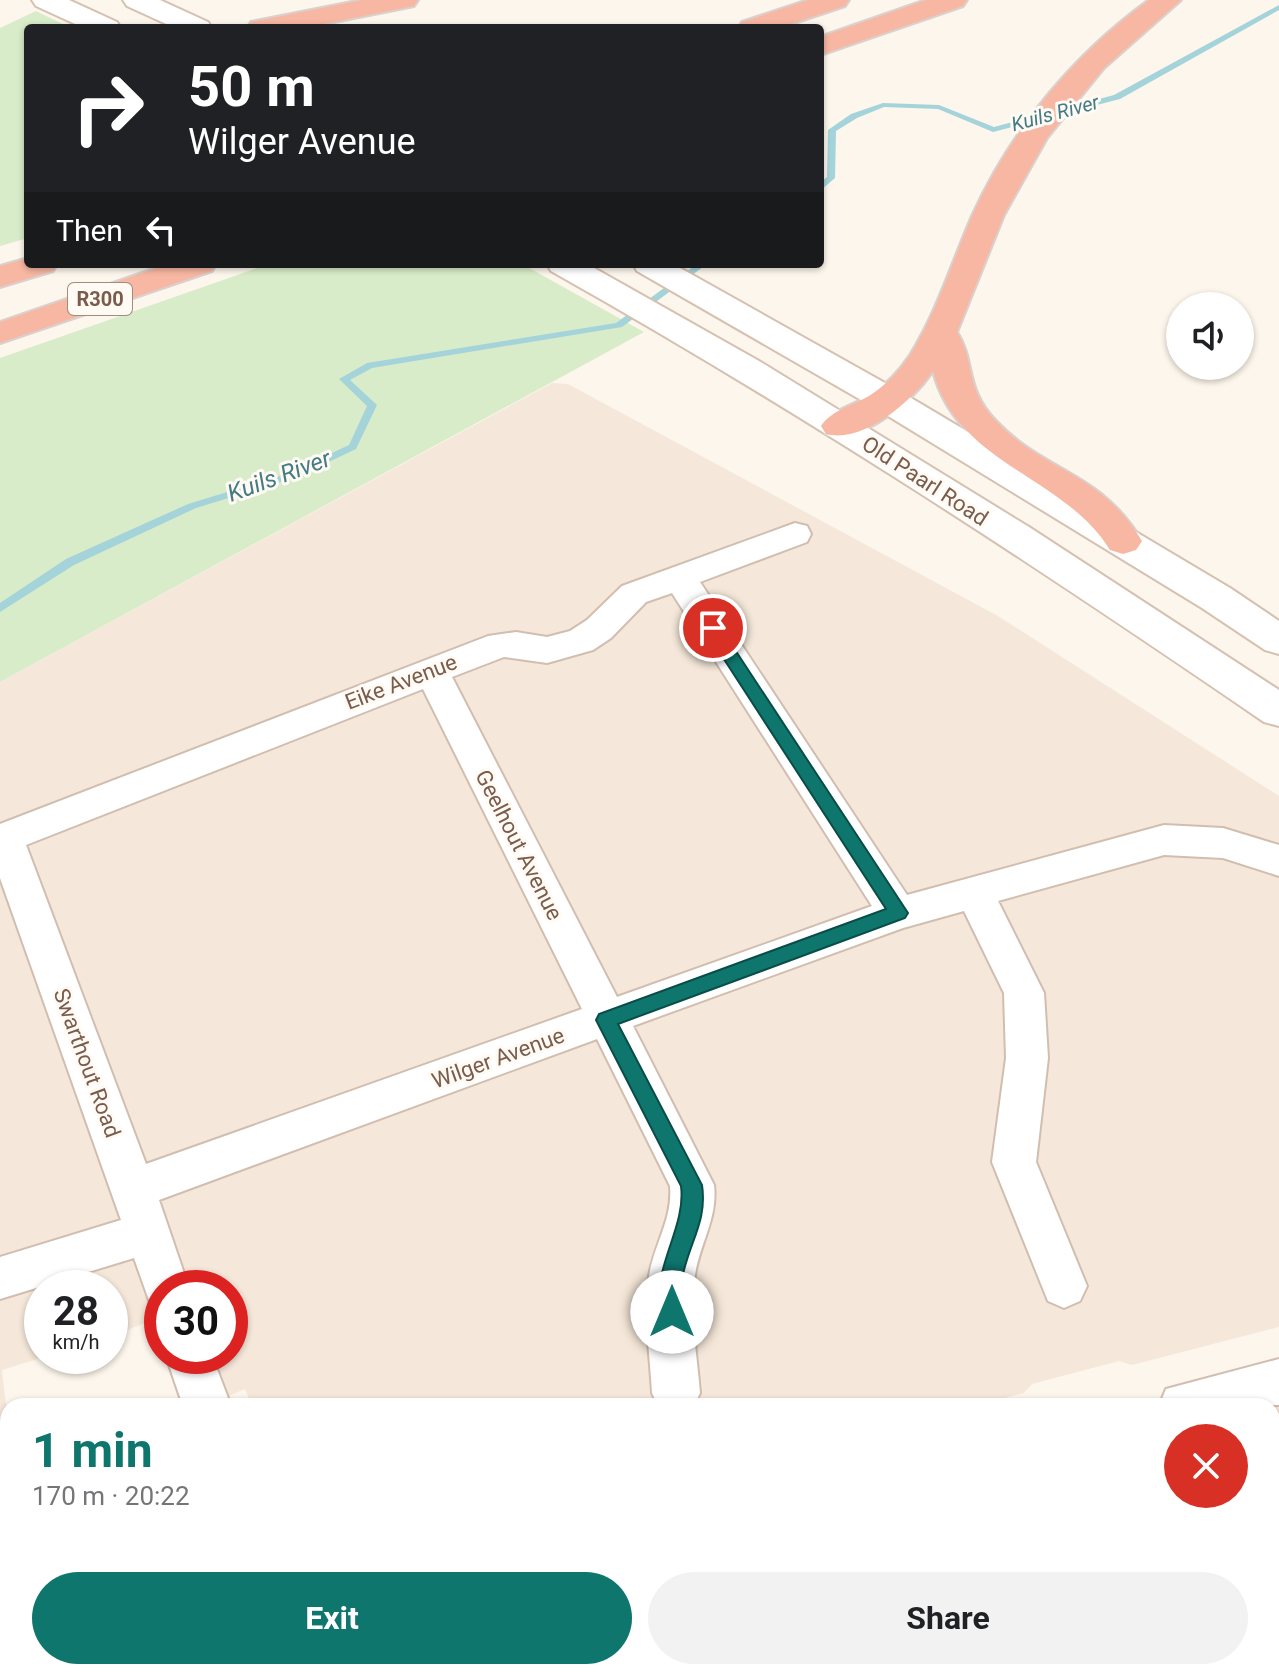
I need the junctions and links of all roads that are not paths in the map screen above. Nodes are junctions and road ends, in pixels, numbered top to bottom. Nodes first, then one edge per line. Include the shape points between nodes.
1 (46, 0) edge
2 (137, 0) edge
3 (404, 0) edge
4 (835, 0) edge
5 (953, 0) edge
6 (1167, 0) edge
7 (98, 24) edge
8 (189, 24) edge
9 (281, 24) edge
10 (764, 24) edge
11 (824, 45) edge
12 (28, 268) edge
13 (188, 268) edge
14 (570, 268) edge
15 (656, 268) edge
16 (0, 277) edge
17 (939, 331) junction
18 (0, 333) edge
19 (888, 400) junction
20 (839, 426) junction
21 (795, 534) dead end
22 (1123, 541) junction
23 (679, 577) junction
24 (1279, 640) edge
25 (431, 670) junction
26 (1279, 711) edge
27 (2, 840) edge
28 (1279, 861) edge
29 (973, 890) junction
30 (898, 913) junction
31 (606, 1020) junction
32 (133, 1189) junction
33 (148, 1233) junction
34 (160, 1270) edge
35 (0, 1278) edge
36 (1064, 1286) dead end
37 (195, 1374) edge
38 (1279, 1382) edge
39 (676, 1393) dead end
40 (204, 1398) edge
41 (1215, 1398) edge

1 - 7 main road
2 - 8 main road
3 - 9 highway
4 - 10 highway
5 - 11 highway
6 - 17 highway via 1126,28 1037,129 999,192
12 - 16 highway, R300
13 - 18 highway, R300
14 - 20 main road, Old Paarl Road
15 - 19 main road
17 - 19 highway via 913,374
17 - 22 highway via 948,345 957,391 975,420 1004,447 1091,502
19 - 20 highway
19 - 22 main road
20 - 26 main road, Old Paarl Road
21 - 23 street, Eike Avenue
22 - 24 main road
23 - 25 street, Eike Avenue via 634,594 581,641 547,650 500,645
23 - 30 street
25 - 27 street, Eike Avenue
25 - 31 street, Geelhout Avenue
27 - 32 street, Swarthout Road
28 - 29 street, Wilger Avenue via 1229,842 1176,839
29 - 30 street, Wilger Avenue
29 - 36 street via 1024,993 1027,1058 1014,1162
30 - 31 street, Wilger Avenue
31 - 32 street, Wilger Avenue
31 - 39 street, Geelhout Avenue via 692,1185 691,1225 671,1285
32 - 33 street, Swarthout Road
33 - 34 street, Swarthout Road
33 - 35 street
37 - 40 street
38 - 41 street

